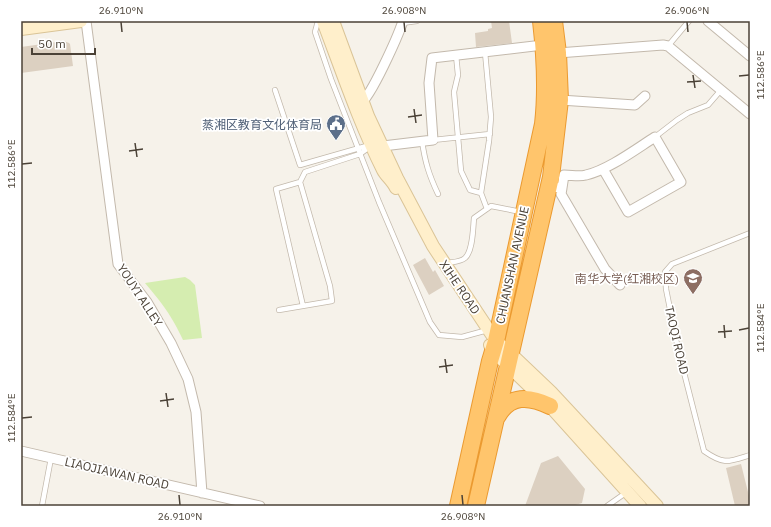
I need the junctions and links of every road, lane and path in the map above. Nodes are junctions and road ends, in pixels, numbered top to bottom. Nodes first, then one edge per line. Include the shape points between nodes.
1 (81, 21) edge
2 (86, 21) edge
3 (318, 21) edge
4 (323, 21) edge
5 (333, 21) edge
6 (417, 21) edge
7 (541, 21) edge
8 (554, 21) edge
9 (690, 21) edge
10 (708, 21) edge
11 (403, 22) edge
12 (21, 29) edge
13 (543, 45) junction
14 (668, 46) junction
15 (485, 52) junction
16 (558, 53) junction
17 (456, 55) junction
18 (750, 56) edge
19 (275, 90) dead end
20 (721, 90) junction
21 (645, 96) dead end
22 (560, 100) junction
23 (359, 104) junction
24 (750, 114) edge
25 (490, 134) junction
26 (458, 137) junction
27 (655, 137) junction
28 (433, 140) junction
29 (422, 142) junction
30 (378, 144) junction
31 (358, 148) junction
32 (360, 154) junction
33 (603, 169) junction
34 (300, 182) junction
35 (555, 188) junction
36 (481, 193) junction
37 (438, 194) dead end
38 (487, 209) junction
39 (523, 212) junction
40 (750, 233) edge
41 (444, 263) junction
42 (620, 285) dead end
43 (303, 306) junction
44 (279, 310) dead end
45 (520, 310) junction
46 (491, 341) junction
47 (509, 360) junction
48 (550, 399) junction
49 (496, 420) junction
50 (21, 451) edge
51 (750, 455) edge
52 (51, 458) junction
53 (202, 492) junction
54 (627, 492) junction
55 (42, 506) edge
56 (260, 506) edge
57 (458, 506) edge
58 (476, 506) edge
59 (607, 506) edge
60 (640, 506) edge
61 (657, 506) edge

1 - 12 main road
2 - 53 street, YOUYI ALLEY via 118,264 147,302 188,379 196,412
3 - 31 lane via 315,32
4 - 23 main road, XIHE ROAD
5 - 23 main road, XIHE ROAD
6 - 11 lane
7 - 13 highway, CHUANSHAN AVENUE
8 - 16 highway, CHUANSHAN AVENUE
9 - 14 lane
10 - 18 street
11 - 23 street via 370,91
13 - 15 street
13 - 39 highway, CHUANSHAN AVENUE via 546,100
14 - 16 street
14 - 20 street
15 - 17 street
15 - 25 lane via 491,117
16 - 22 highway, CHUANSHAN AVENUE
17 - 26 lane via 458,75 454,92
17 - 28 street via 432,58 429,83
19 - 31 lane via 300,165
20 - 24 street
20 - 27 lane via 708,105 688,113
21 - 22 street via 635,105
22 - 35 highway, CHUANSHAN AVENUE
23 - 30 main road, XIHE ROAD
25 - 26 lane
25 - 36 lane
26 - 28 lane
26 - 36 lane via 461,171 470,190
27 - 33 street
27 - 33 street via 681,182 628,212
28 - 29 street
29 - 30 street
29 - 37 lane via 429,176
30 - 31 lane
30 - 32 lane
30 - 41 main road, XIHE ROAD
30 - 46 main road, XIHE ROAD via 384,172 392,180 427,249
31 - 32 lane
32 - 34 lane via 305,172
32 - 46 lane via 430,322 439,335
33 - 35 street via 580,176 564,174
34 - 43 lane via 276,189
34 - 43 lane via 332,301
35 - 42 street via 605,269
35 - 45 highway, CHUANSHAN AVENUE
36 - 38 lane
38 - 39 lane via 491,206
38 - 41 lane via 474,218 472,245 466,257
39 - 46 highway, CHUANSHAN AVENUE
40 - 51 lane, TAOQI ROAD via 672,264 665,272 665,278 670,316 704,451 716,460 728,461
41 - 46 main road, XIHE ROAD
43 - 44 lane
45 - 47 highway, CHUANSHAN AVENUE
45 - 48 main road via 521,355
46 - 47 main road, XIHE ROAD
46 - 57 highway, CHUANSHAN AVENUE
47 - 48 main road, XIHE ROAD
47 - 49 highway, CHUANSHAN AVENUE
48 - 49 highway via 528,398 513,401 501,411
48 - 54 main road, XIHE ROAD
48 - 61 main road, XIHE ROAD
49 - 58 highway, CHUANSHAN AVENUE
50 - 52 street, LIAOJIAWAN ROAD
52 - 53 street, LIAOJIAWAN ROAD
52 - 55 lane
53 - 56 street, LIAOJIAWAN ROAD
54 - 59 lane
54 - 60 main road, XIHE ROAD

